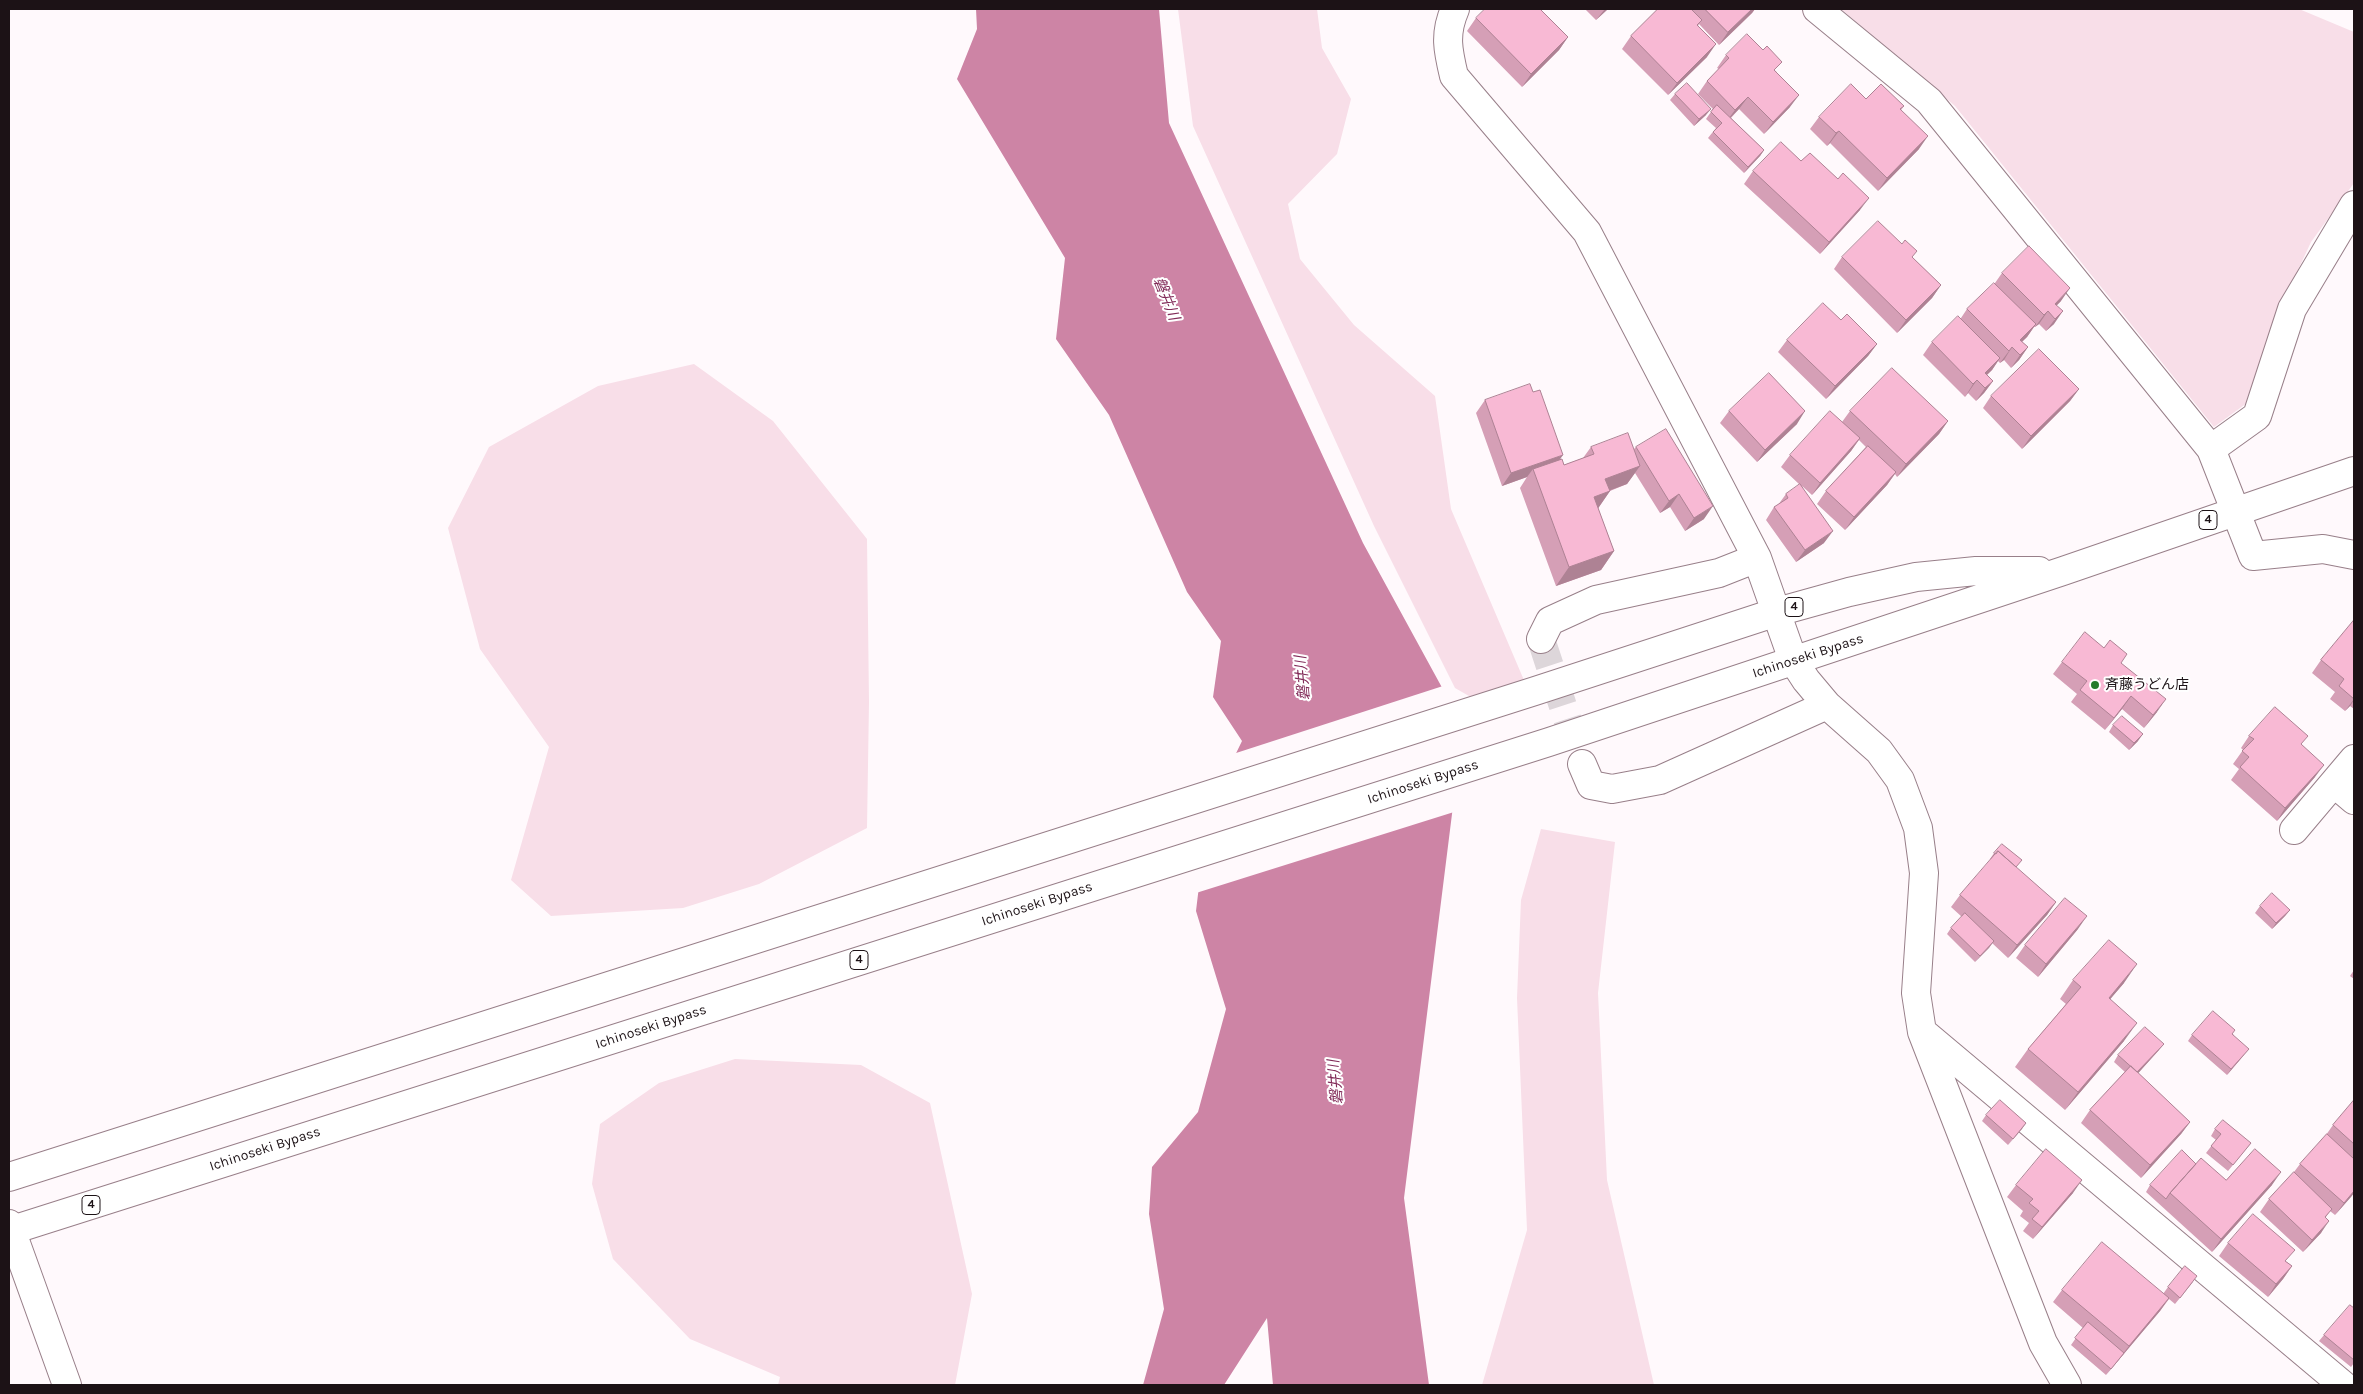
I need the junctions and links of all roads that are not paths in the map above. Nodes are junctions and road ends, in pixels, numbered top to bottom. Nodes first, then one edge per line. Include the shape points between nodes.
1 (1455, 9) edge
2 (1817, 9) edge
3 (2354, 205) edge
4 (2211, 449) junction
5 (2354, 471) edge
6 (2236, 510) junction
7 (2354, 555) edge
8 (1757, 558) junction
9 (2063, 571) junction
10 (1777, 612) junction
11 (1541, 639) dead end
12 (1793, 660) junction
13 (1827, 705) junction
14 (2354, 758) edge
15 (1582, 764) tunnel mouth
16 (2334, 783) junction
17 (2354, 800) edge
18 (2294, 830) dead end
19 (1922, 1032) junction
20 (9, 1177) edge
21 (10, 1228) edge
22 (67, 1385) edge
23 (2067, 1385) edge
24 (2343, 1385) edge

1 - 8 main road via 1449,23 1447,49 1454,76 1587,232
2 - 4 main road via 1929,101
3 - 4 main road via 2292,309 2257,416
4 - 6 main road
5 - 6 main road, Ichinoseki Bypass / 4
6 - 7 main road via 2253,556 2324,549
6 - 9 main road, Ichinoseki Bypass / 4
8 - 10 main road
8 - 11 main road via 1719,573 1596,600 1550,621
9 - 10 main road, Ichinoseki Bypass / 4 via 1976,571 1916,577
9 - 12 main road, Ichinoseki Bypass / 4
10 - 12 main road
10 - 20 main road, Ichinoseki Bypass / 4 via 1535,692
12 - 13 main road
12 - 21 main road, Ichinoseki Bypass / 4 via 1549,742
13 - 15 main road via 1660,780 1605,788 1591,785
13 - 19 main road via 1879,752 1900,780 1918,828 1924,872 1916,993
14 - 16 main road
16 - 17 main road
16 - 18 main road
19 - 23 main road via 2043,1343
19 - 24 main road
21 - 22 main road

